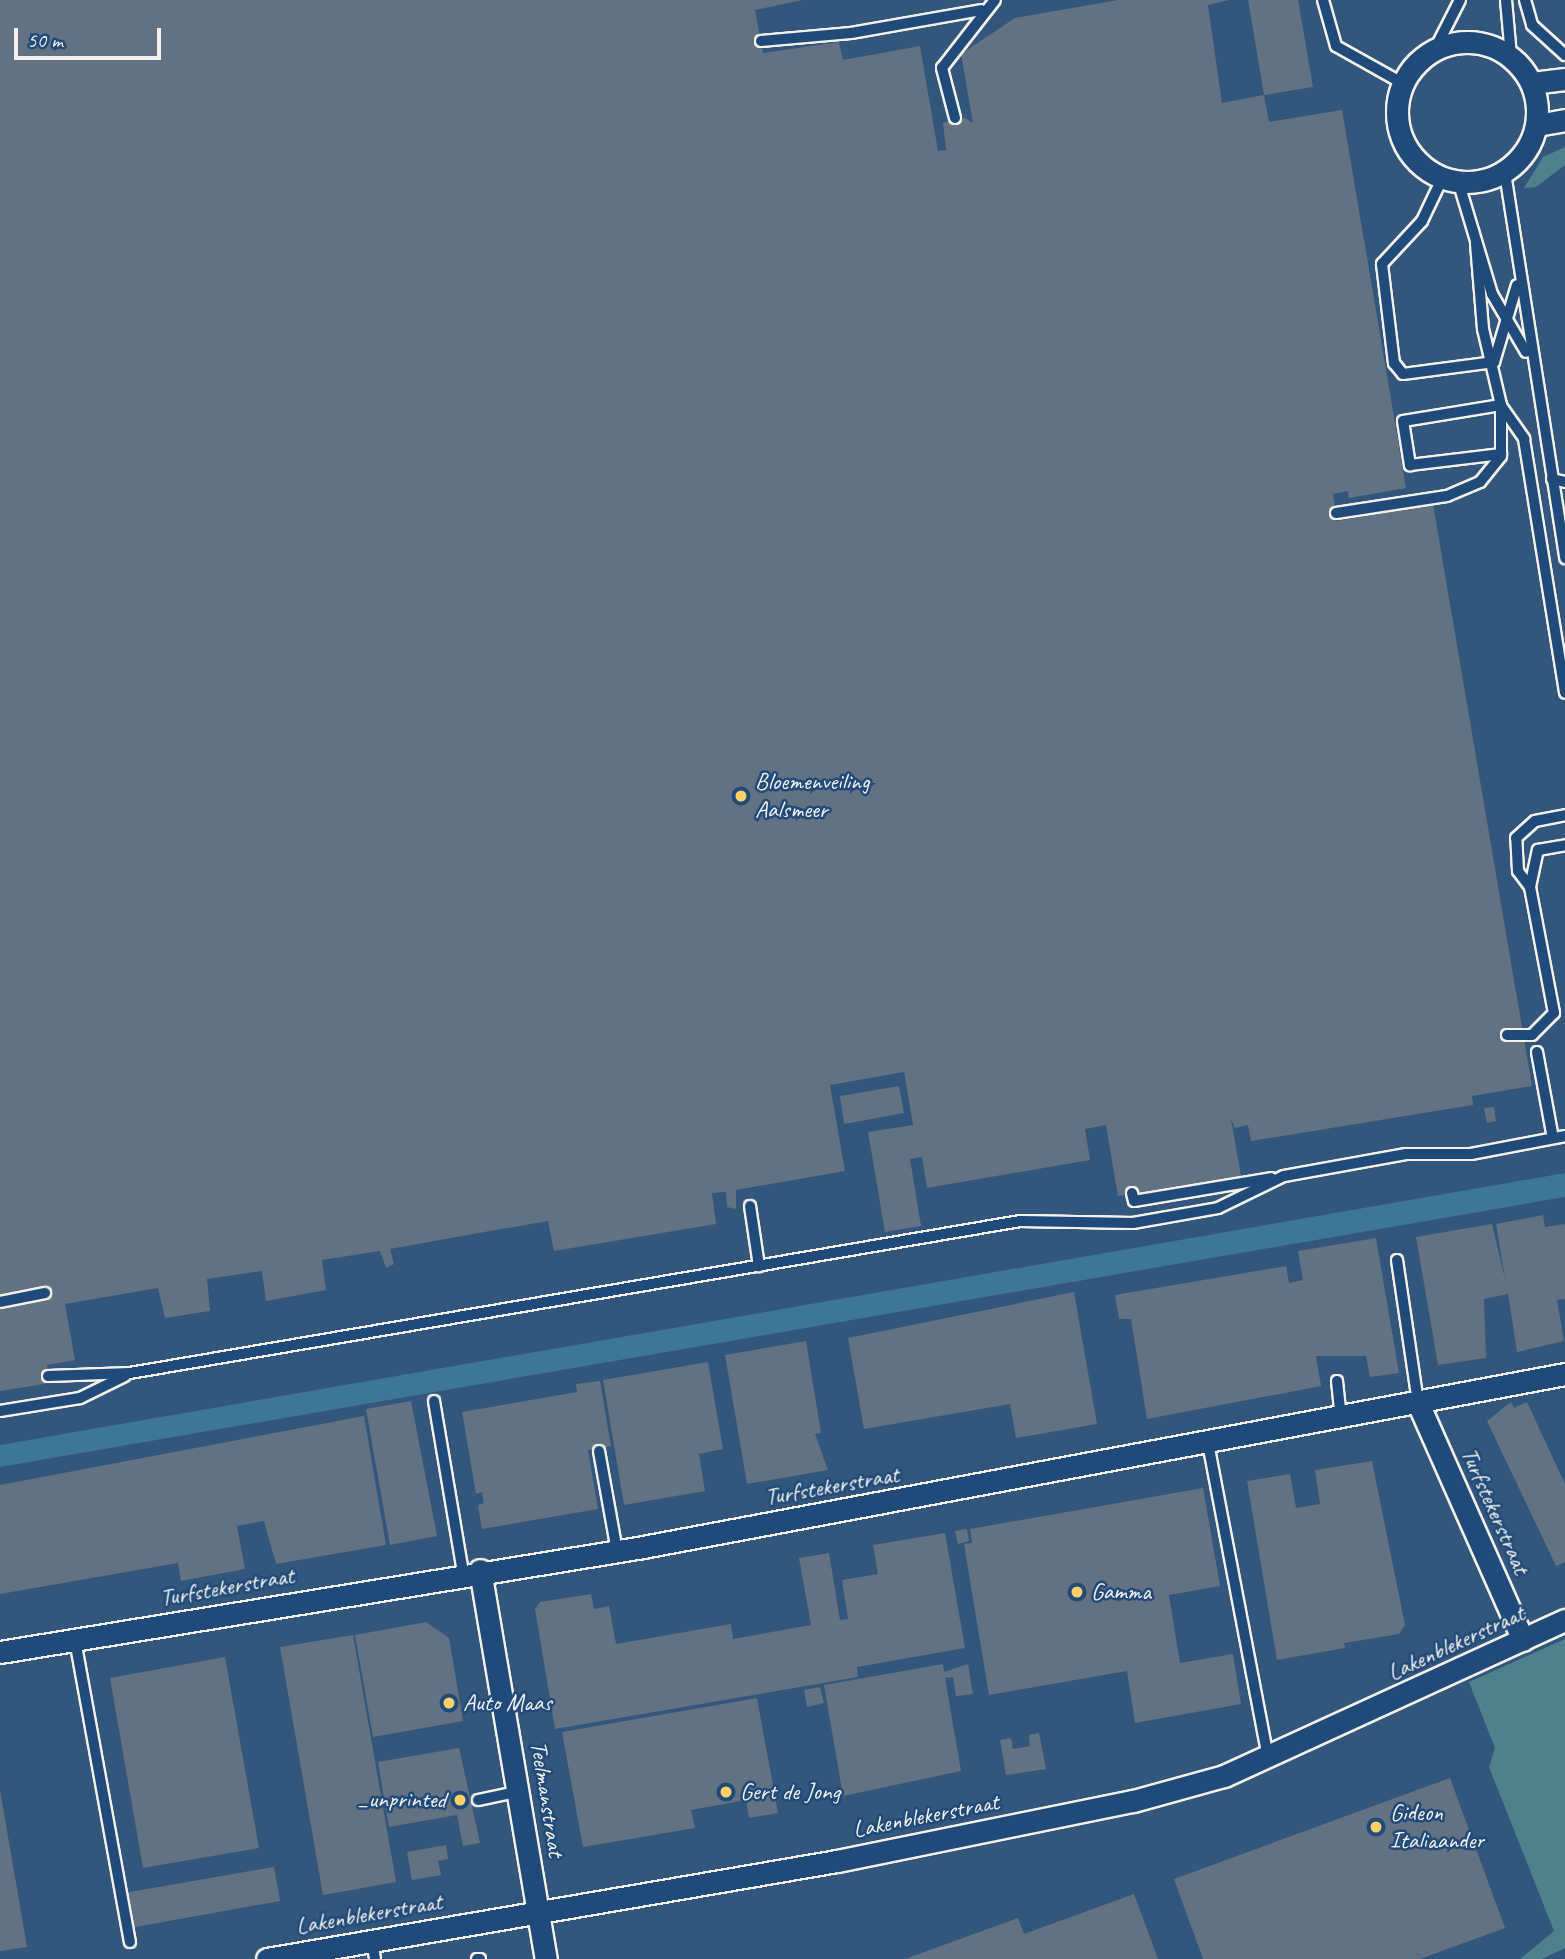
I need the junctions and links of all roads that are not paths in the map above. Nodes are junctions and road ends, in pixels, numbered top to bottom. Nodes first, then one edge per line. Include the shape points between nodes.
1 (995, 0) edge
2 (1323, 0) edge
3 (1460, 0) edge
4 (1506, 0) edge
5 (1525, 0) edge
6 (981, 10) junction
7 (761, 41) dead end
8 (1435, 49) junction
9 (1565, 55) edge
10 (1511, 56) junction
11 (1565, 79) edge
12 (1402, 83) junction
13 (1532, 83) junction
14 (955, 118) dead end
15 (1565, 120) edge
16 (1537, 125) junction
17 (1505, 173) junction
18 (1451, 181) junction
19 (1476, 243) junction
20 (1519, 272) junction
21 (1510, 323) junction
22 (1529, 357) junction
23 (1494, 362) junction
24 (1501, 405) junction
25 (1501, 453) junction
26 (1552, 479) junction
27 (1565, 482) edge
28 (1336, 513) dead end
29 (1565, 558) edge
30 (1565, 693) edge
31 (1565, 816) edge
32 (1565, 845) edge
33 (1530, 887) junction
34 (1507, 1035) dead end
35 (1537, 1052) dead end
36 (1565, 1136) edge
37 (1553, 1138) junction
38 (1284, 1176) junction
39 (1132, 1194) dead end
40 (750, 1206) dead end
41 (1397, 1259) dead end
42 (759, 1266) junction
43 (45, 1293) dead end
44 (0, 1301) edge
45 (130, 1373) junction
46 (1565, 1374) edge
47 (48, 1376) dead end
48 (1337, 1381) dead end
49 (434, 1401) dead end
50 (1418, 1403) junction
51 (0, 1411) edge
52 (1342, 1420) junction
53 (1208, 1443) junction
54 (599, 1451) dead end
55 (617, 1551) junction
56 (472, 1572) junction
57 (1565, 1620) edge
58 (75, 1640) junction
59 (1523, 1640) junction
60 (0, 1653) edge
61 (1268, 1757) junction
62 (521, 1791) junction
63 (478, 1800) dead end
64 (538, 1911) junction
65 (130, 1942) dead end
66 (374, 1950) edge
67 (331, 1954) edge
68 (267, 1959) edge
69 (546, 1959) edge

1 - 6 lane
2 - 12 lane via 1336,46
3 - 8 lane
4 - 10 lane
5 - 9 lane via 1532,25
6 - 7 lane via 851,33
6 - 14 lane via 942,68
8 - 10 street via 1461,42 1487,44
8 - 12 street
10 - 13 street
11 - 13 street
12 - 18 street via 1396,102 1401,140 1418,163
13 - 16 street
15 - 16 street
16 - 17 street via 1526,152
17 - 18 street
17 - 20 lane
18 - 19 lane
18 - 23 lane via 1382,264 1394,363 1403,374
19 - 21 lane via 1492,294
19 - 23 lane via 1483,329
20 - 21 lane
20 - 22 lane
21 - 22 lane
21 - 23 lane
22 - 26 lane
23 - 24 lane
24 - 25 lane
24 - 25 lane via 1403,421 1410,465
24 - 30 lane via 1524,439
25 - 28 lane via 1480,482 1447,496
26 - 27 lane
26 - 29 lane
31 - 33 lane via 1521,829 1518,871
32 - 33 lane via 1538,850
33 - 34 lane via 1554,1013 1532,1035
35 - 37 lane
36 - 37 lane
37 - 38 lane
38 - 39 lane via 1133,1201
38 - 42 lane via 1219,1208 1133,1223 1020,1221
40 - 42 lane
41 - 50 lane
42 - 45 lane
43 - 44 lane
45 - 47 lane
45 - 51 lane via 80,1398
46 - 50 street, Turfstekerstraat
48 - 52 lane
49 - 56 lane
50 - 52 street, Turfstekerstraat
50 - 59 street, Turfstekerstraat
52 - 53 street, Turfstekerstraat
53 - 55 street, Turfstekerstraat
53 - 61 lane
54 - 55 lane
55 - 56 street, Turfstekerstraat
56 - 58 street, Turfstekerstraat
56 - 62 street, Teelmanstraat
57 - 59 street, Lakenblekerstraat
58 - 60 street, Turfstekerstraat
58 - 65 lane
59 - 61 street, Lakenblekerstraat
61 - 64 street, Lakenblekerstraat via 1133,1801
62 - 63 lane
62 - 64 street, Teelmanstraat
64 - 66 street, Lakenblekerstraat
64 - 69 street, Teelmanstraat
66 - 67 street, Lakenblekerstraat
67 - 68 street, Lakenblekerstraat

